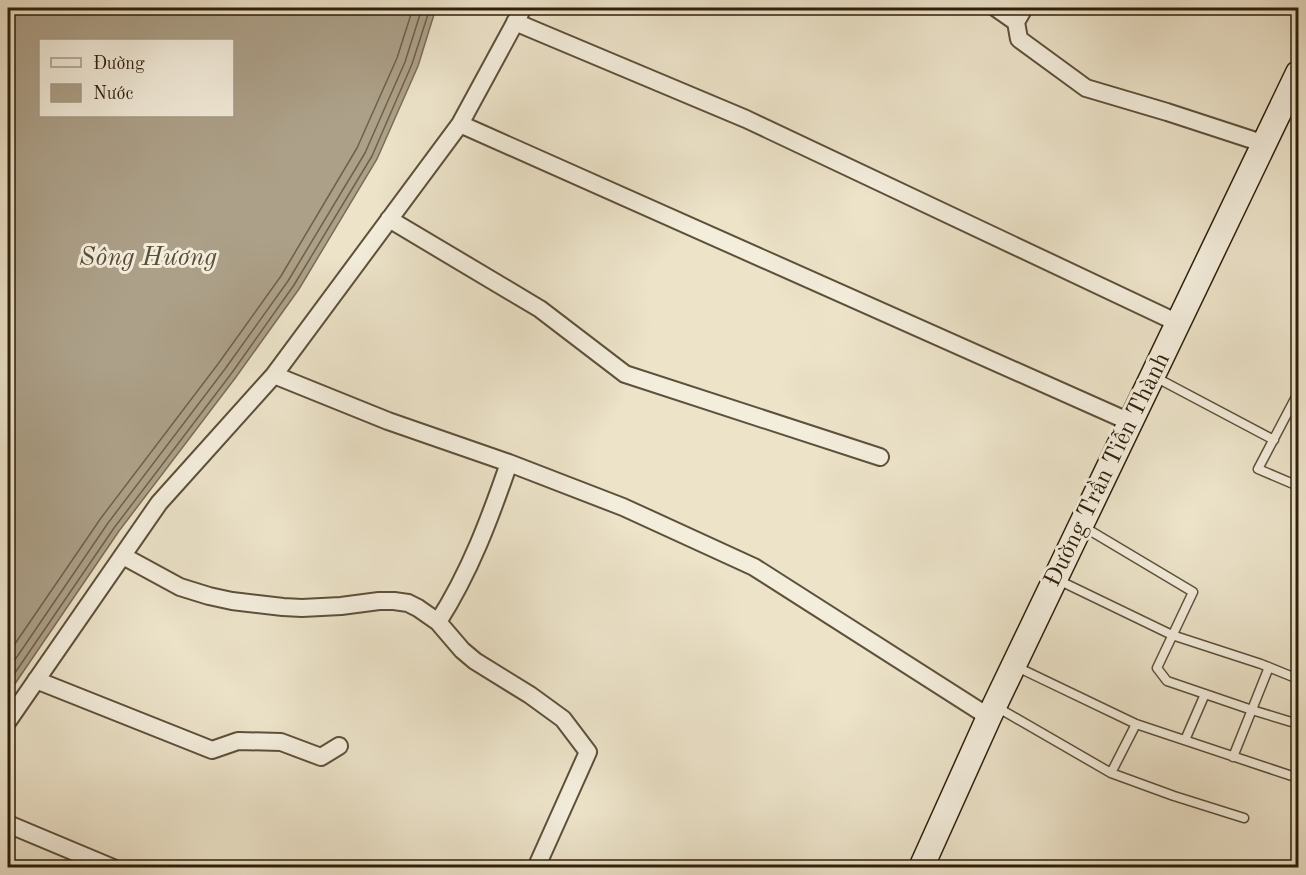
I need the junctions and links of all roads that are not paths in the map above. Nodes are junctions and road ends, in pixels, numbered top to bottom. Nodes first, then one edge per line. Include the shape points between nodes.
1 (996, 8) edge
2 (519, 15) edge
3 (1020, 15) edge
4 (1299, 73) edge
5 (460, 124) junction
6 (1265, 144) junction
7 (389, 219) junction
8 (1178, 323) junction
9 (274, 375) junction
10 (1152, 375) junction
11 (1299, 393) edge
12 (1130, 422) junction
13 (1274, 440) junction
14 (880, 457) dead end
15 (509, 463) junction
16 (1299, 486) edge
17 (1081, 525) junction
18 (123, 556) junction
19 (1055, 579) junction
20 (438, 622) junction
21 (1172, 635) junction
22 (1014, 666) junction
23 (1269, 667) junction
24 (1299, 679) edge
25 (36, 681) junction
26 (1205, 694) junction
27 (1252, 710) junction
28 (992, 712) junction
29 (8, 721) edge
30 (1136, 724) junction
31 (1299, 724) edge
32 (1185, 740) junction
33 (339, 746) dead end
34 (1233, 757) junction
35 (1111, 773) junction
36 (1299, 778) edge
37 (1244, 818) dead end
38 (8, 824) edge
39 (113, 867) edge
40 (536, 867) edge
41 (921, 867) edge

1 - 3 street
2 - 5 street
2 - 8 street
3 - 6 street via 1019,39 1086,88
4 - 6 main road, Đường Trần Tiễn Thành
5 - 7 street
5 - 12 street
6 - 8 main road, Đường Trần Tiễn Thành
7 - 9 street
7 - 14 street via 540,309 625,374
8 - 10 main road, Đường Trần Tiễn Thành
9 - 15 street via 388,421
9 - 18 street via 159,503
10 - 12 main road, Đường Trần Tiễn Thành
10 - 13 lane
11 - 13 lane
12 - 17 main road, Đường Trần Tiễn Thành
13 - 16 lane via 1258,469
15 - 20 street via 480,543
15 - 28 street via 623,507 754,567
17 - 19 main road, Đường Trần Tiễn Thành
17 - 21 lane via 1192,592
18 - 20 street via 180,587 209,596 302,608 394,601 408,603
18 - 25 street
19 - 21 lane
19 - 22 main road, Đường Trần Tiễn Thành
20 - 40 street via 475,661 563,719 588,752
21 - 23 lane
21 - 26 lane via 1157,668 1167,681
22 - 28 main road, Đường Trần Tiễn Thành
22 - 30 lane
23 - 24 lane
23 - 27 lane
25 - 29 street
25 - 33 street via 212,750 238,741 281,742 321,757
26 - 27 lane
26 - 32 lane
27 - 31 lane
27 - 34 lane
28 - 35 lane
28 - 41 main road, Đường Trần Tiễn Thành
30 - 32 lane
30 - 35 lane
32 - 34 lane
34 - 36 lane
35 - 37 lane
38 - 39 street

